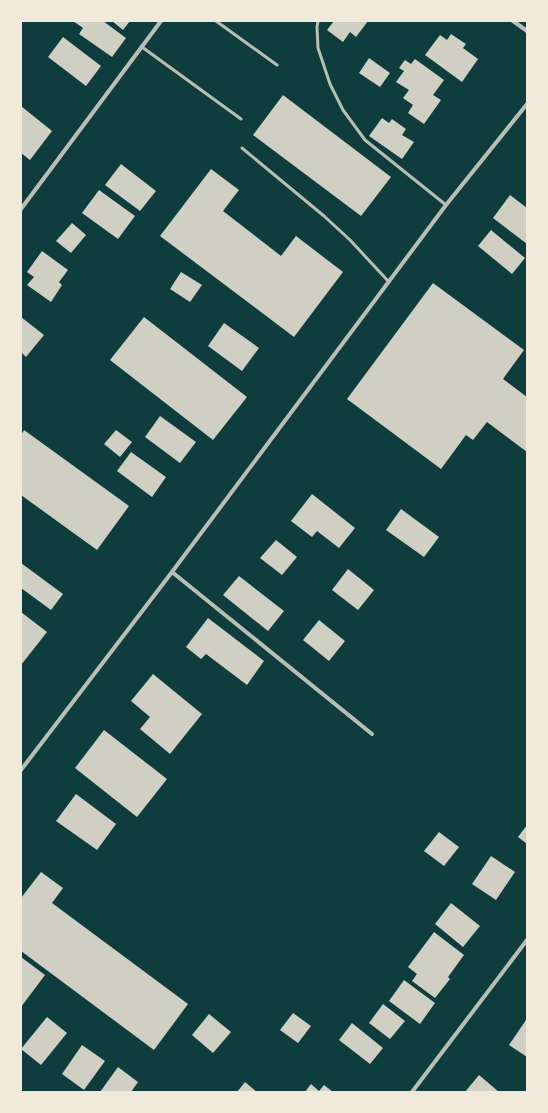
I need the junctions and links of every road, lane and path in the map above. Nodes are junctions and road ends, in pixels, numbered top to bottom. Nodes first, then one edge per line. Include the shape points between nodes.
1 (161, 21) edge
2 (216, 21) edge
3 (318, 21) edge
4 (513, 21) edge
5 (527, 30) edge
6 (142, 47) junction
7 (277, 65) dead end
8 (527, 104) edge
9 (241, 119) dead end
10 (242, 148) dead end
11 (446, 205) junction
12 (21, 208) edge
13 (389, 282) junction
14 (172, 572) junction
15 (372, 734) dead end
16 (21, 770) edge
17 (527, 940) edge
18 (412, 1092) edge

1 - 6 street
2 - 7 lane
3 - 11 lane via 318,48 330,84 343,110 365,140
4 - 5 street
6 - 9 lane
6 - 12 street
8 - 11 street
10 - 13 lane via 350,240
11 - 13 street
13 - 14 street
14 - 15 street
14 - 16 street
17 - 18 street

